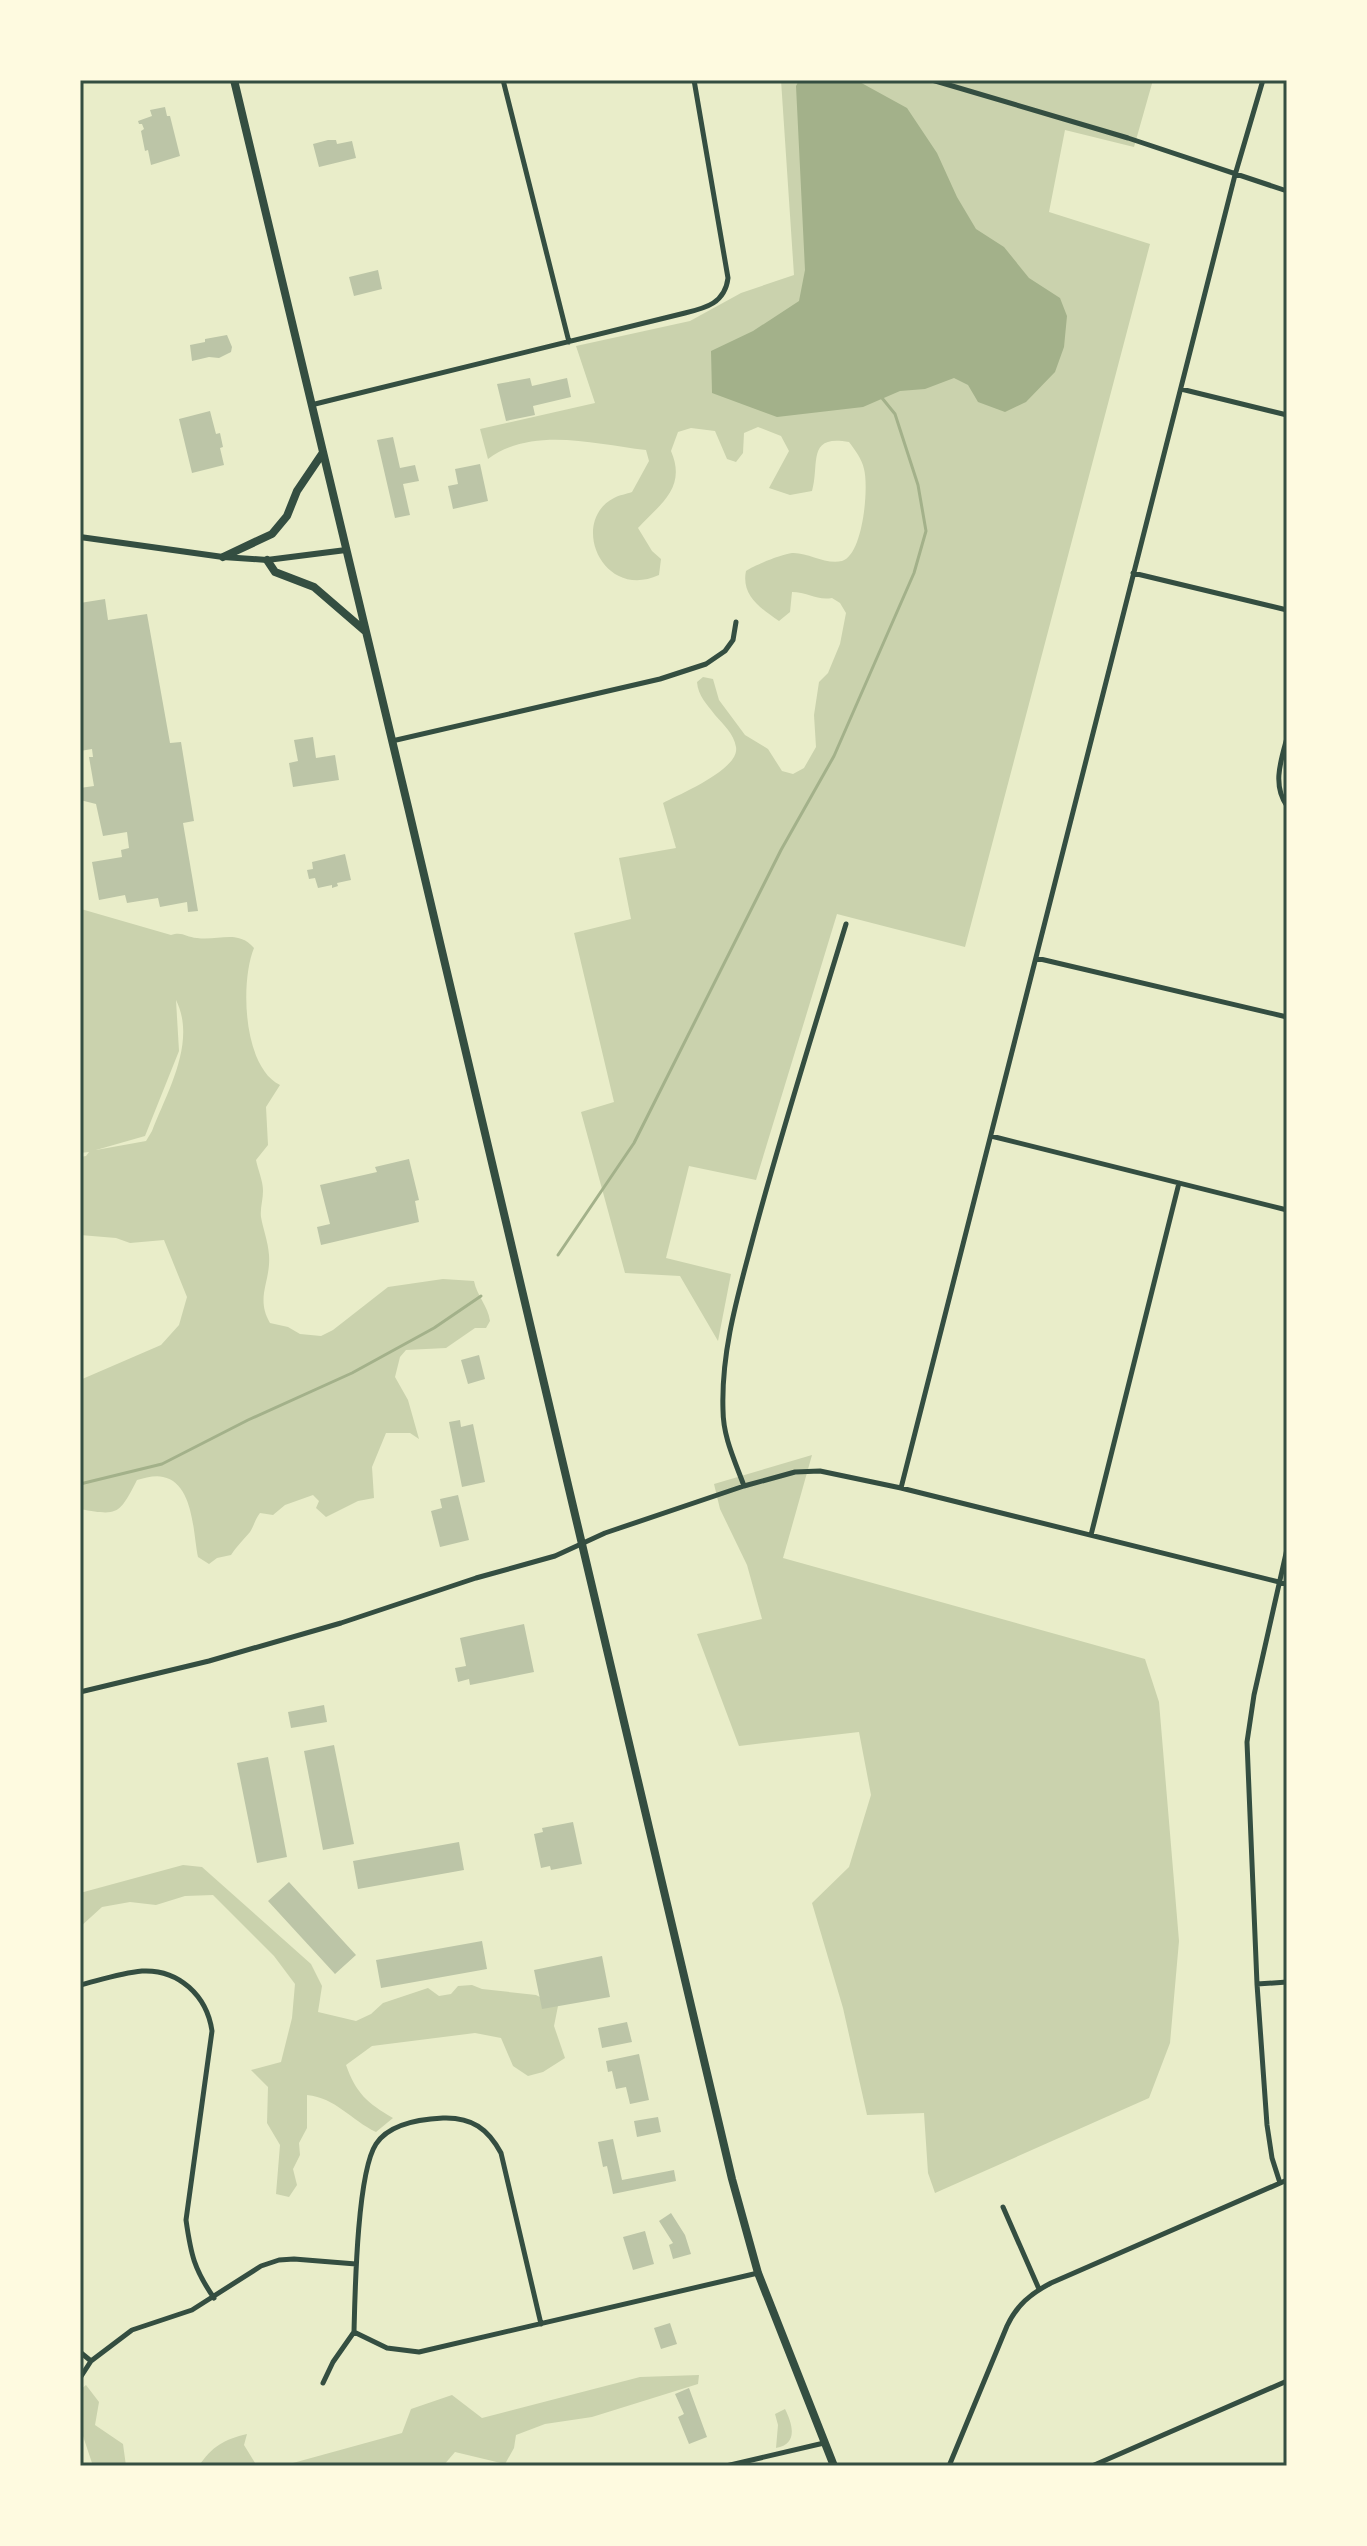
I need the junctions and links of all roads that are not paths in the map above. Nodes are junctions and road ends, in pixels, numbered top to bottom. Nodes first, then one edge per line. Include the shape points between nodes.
1 (234, 80) edge
2 (503, 80) edge
3 (694, 80) edge
4 (932, 80) edge
5 (1263, 80) edge
6 (1235, 175) junction
7 (1287, 191) edge
8 (569, 342) junction
9 (1181, 389) junction
10 (309, 406) junction
11 (1287, 415) edge
12 (322, 454) junction
13 (80, 537) edge
14 (346, 550) junction
15 (223, 557) junction
16 (267, 560) junction
17 (1133, 573) junction
18 (1287, 610) edge
19 (736, 622) dead end
20 (366, 632) junction
21 (1287, 738) edge
22 (391, 741) junction
23 (1287, 806) edge
24 (846, 924) dead end
25 (1036, 958) junction
26 (1287, 1017) edge
27 (991, 1136) junction
28 (1179, 1183) junction
29 (1287, 1210) edge
30 (744, 1486) junction
31 (901, 1488) junction
32 (1091, 1535) junction
33 (582, 1544) junction
34 (1287, 1549) edge
35 (1278, 1582) junction
36 (1287, 1584) edge
37 (80, 1692) edge
38 (1287, 1982) edge
39 (1257, 1984) junction
40 (80, 1985) edge
41 (1284, 2181) edge
42 (1003, 2207) dead end
43 (356, 2264) junction
44 (758, 2273) junction
45 (1039, 2289) junction
46 (214, 2298) junction
47 (541, 2324) junction
48 (354, 2332) junction
49 (80, 2352) edge
50 (91, 2361) junction
51 (80, 2378) edge
52 (1287, 2381) edge
53 (323, 2383) dead end
54 (824, 2443) junction
55 (726, 2466) edge
56 (834, 2466) edge
57 (949, 2466) edge
58 (1092, 2466) edge

1 - 10 highway
2 - 8 street
3 - 8 street via 728,278 725,292 700,309
4 - 6 street
5 - 6 street
6 - 7 street
6 - 9 street
8 - 10 street
9 - 11 street
9 - 17 street
10 - 12 highway
12 - 14 highway
12 - 15 highway via 272,534
13 - 15 street
14 - 16 street
14 - 20 highway
15 - 16 street
16 - 20 highway via 275,572 314,587
17 - 18 street
17 - 25 street
19 - 22 street via 733,640 706,664
20 - 22 highway
21 - 23 street via 1279,775
22 - 33 highway
24 - 30 street via 729,1334 723,1414
25 - 26 street
25 - 27 street
27 - 28 street
27 - 31 street
28 - 29 street
28 - 32 street
30 - 31 street via 820,1471
30 - 33 street
31 - 32 street
32 - 35 street
33 - 37 street via 341,1623
33 - 44 highway
34 - 35 street
35 - 36 street
35 - 39 street via 1247,1742
38 - 39 street
39 - 41 street via 1267,2125 1272,2158
40 - 46 street via 157,1972 190,1988 210,2017 186,2220 198,2275
41 - 45 street
42 - 45 street
43 - 46 street via 279,2260
43 - 47 street via 368,2161 376,2142 410,2123 468,2120 492,2136 501,2153
43 - 48 street
44 - 47 street
44 - 54 highway
45 - 57 street via 1013,2315
46 - 50 street via 132,2330
47 - 48 street via 419,2352 387,2348
48 - 53 street
49 - 50 street
50 - 51 street
52 - 58 street
54 - 55 street
54 - 56 highway

